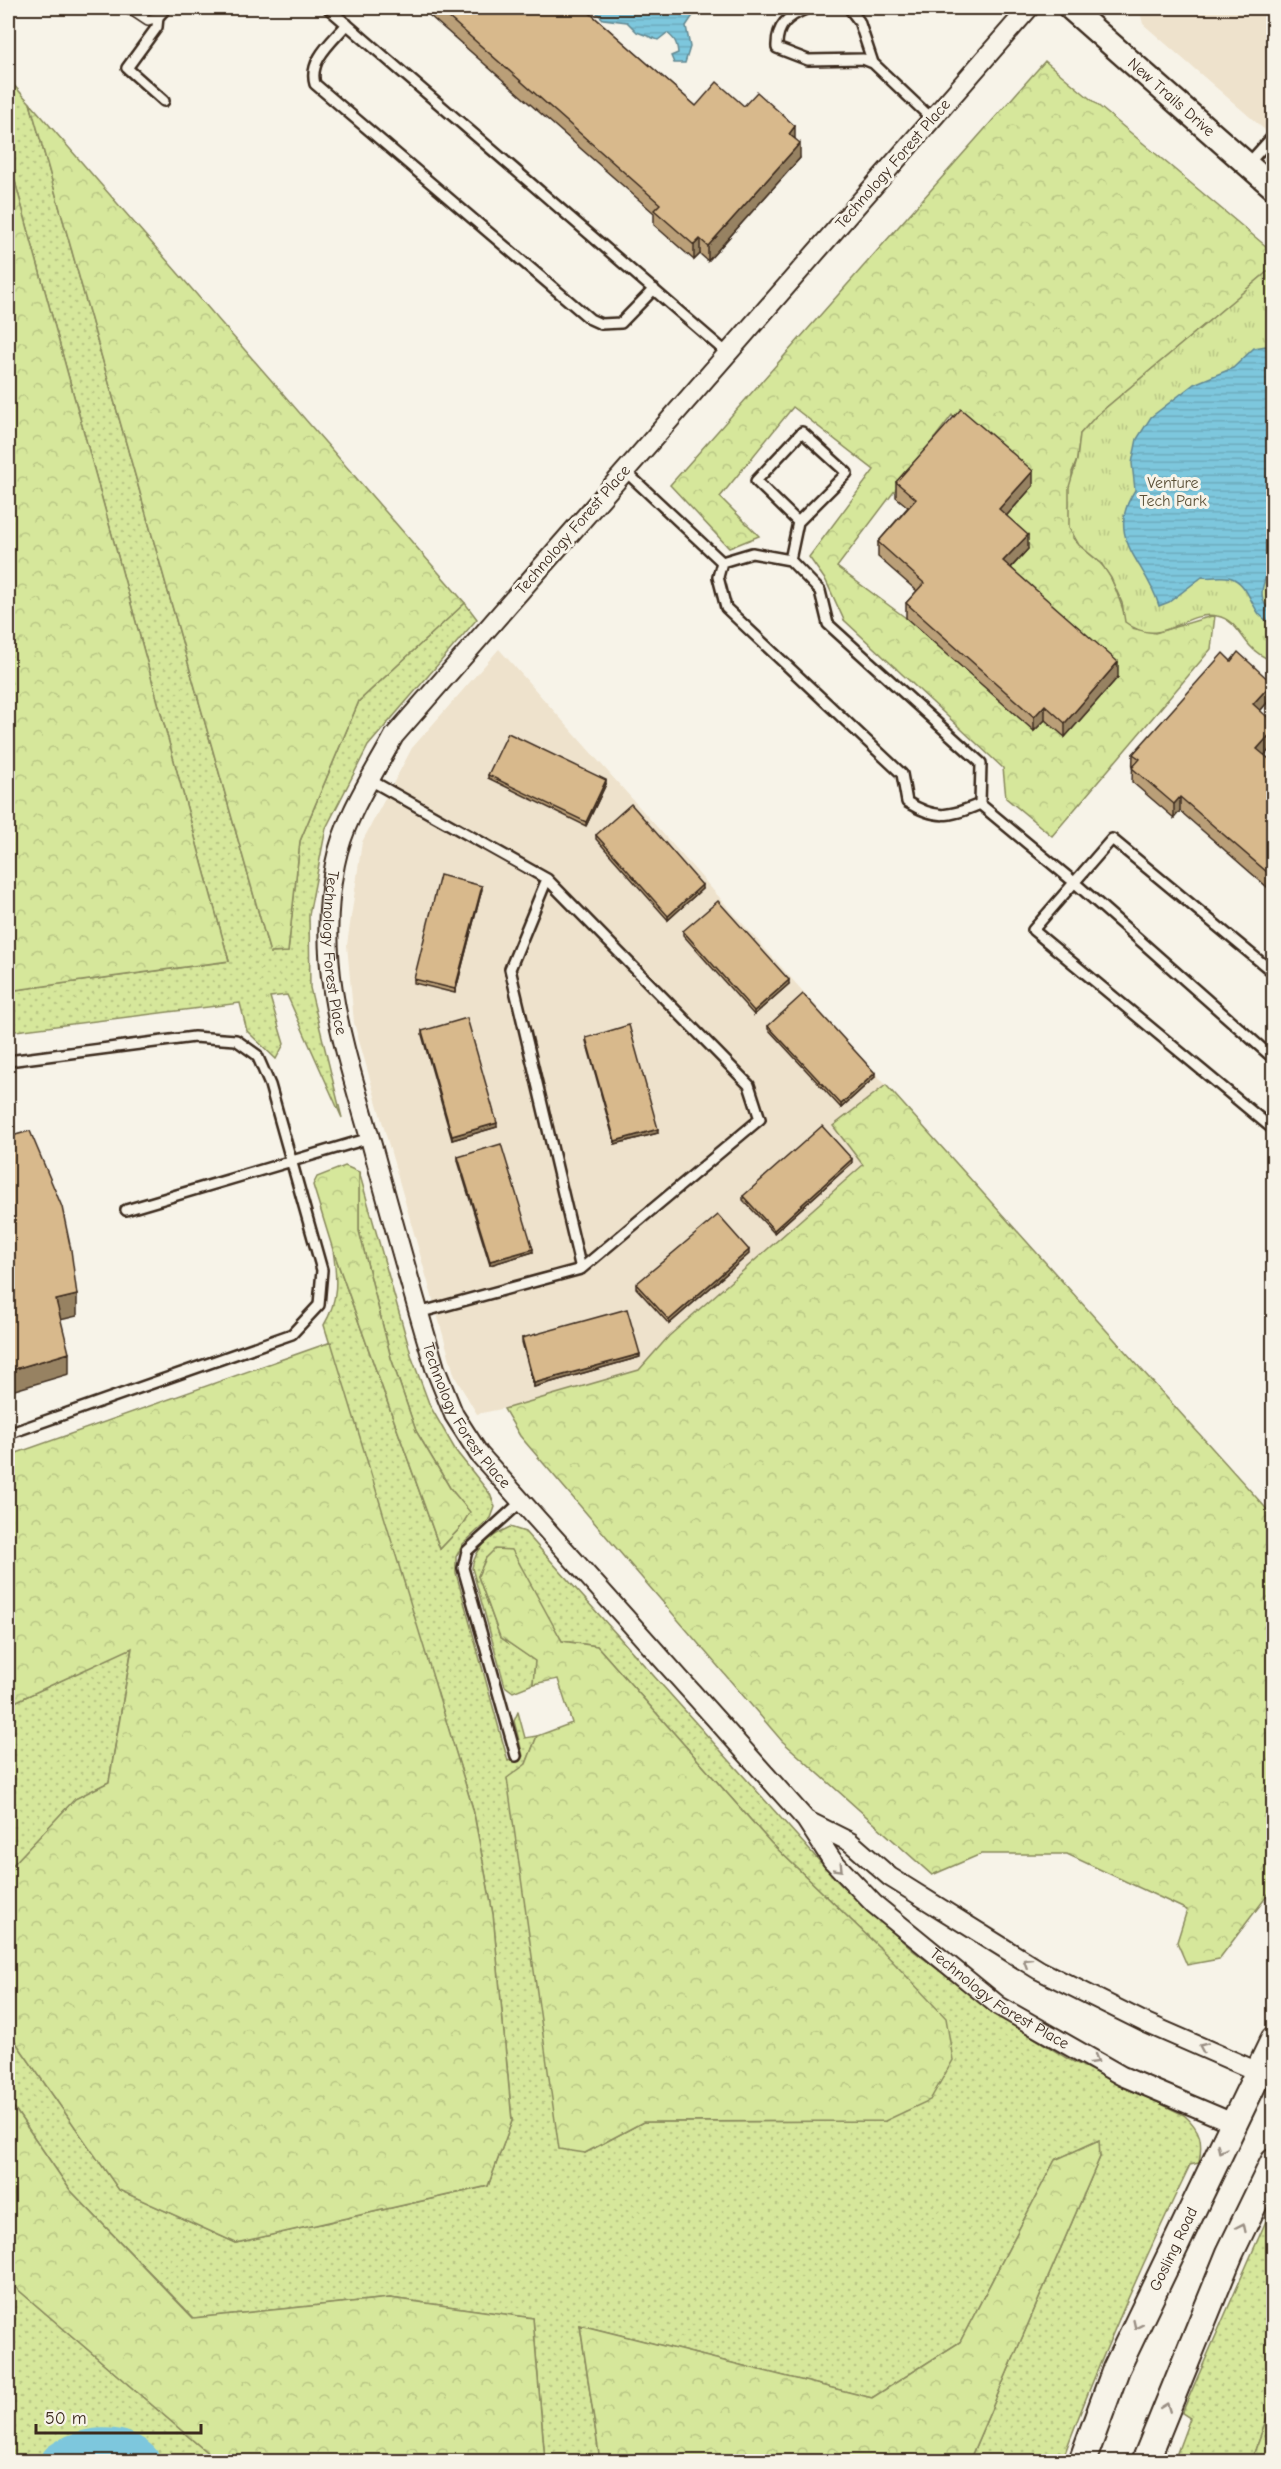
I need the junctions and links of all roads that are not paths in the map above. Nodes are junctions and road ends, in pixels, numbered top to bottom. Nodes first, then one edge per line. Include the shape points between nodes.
1 (130, 8) edge
2 (166, 8) edge
3 (328, 8) edge
4 (808, 8) edge
5 (849, 8) edge
6 (1029, 8) edge
7 (1070, 8) edge
8 (158, 17) junction
9 (347, 24) junction
10 (873, 63) junction
11 (164, 101) dead end
12 (932, 119) junction
13 (1274, 135) edge
14 (1247, 165) junction
15 (1274, 188) edge
16 (654, 289) junction
17 (728, 353) junction
18 (625, 471) junction
19 (798, 522) junction
20 (790, 560) junction
21 (722, 562) junction
22 (370, 780) junction
23 (980, 804) junction
24 (547, 879) junction
25 (1074, 882) junction
26 (1274, 972) edge
27 (1274, 1059) edge
28 (8, 1061) edge
29 (1274, 1130) edge
30 (370, 1138) junction
31 (292, 1162) junction
32 (126, 1210) dead end
33 (581, 1269) junction
34 (418, 1313) junction
35 (8, 1434) edge
36 (522, 1502) junction
37 (516, 1756) dead end
38 (806, 1820) junction
39 (1274, 2040) edge
40 (1256, 2071) junction
41 (1233, 2123) junction
42 (1274, 2162) edge
43 (1082, 2462) edge
44 (1145, 2462) edge

1 - 8 lane via 148,20
2 - 8 lane
3 - 9 lane
4 - 10 lane via 789,16 776,34 777,48 808,60 863,59
5 - 10 lane via 859,21
6 - 12 street, Technology Forest Place
7 - 14 street, New Trails Drive
8 - 11 lane via 157,27 127,68
9 - 16 lane
9 - 16 lane via 315,63 315,84 590,319 602,324 621,323
10 - 12 lane
12 - 17 street, Technology Forest Place
13 - 14 lane
14 - 15 street, New Trails Drive
16 - 17 lane
17 - 18 street, Technology Forest Place
18 - 21 lane
18 - 22 street, Technology Forest Place via 394,736
19 - 19 lane via 756,481 802,432 847,473
19 - 20 lane
20 - 21 lane via 752,553
20 - 23 lane via 820,591 828,624 981,763
21 - 23 lane via 718,576 726,608 902,774 907,802 927,814 955,815
22 - 24 lane
22 - 30 street, Technology Forest Place via 347,823 338,853 328,922 328,973 340,1038
23 - 25 lane
24 - 33 lane via 510,969
24 - 33 lane via 749,1085 760,1119
25 - 26 lane via 1112,839
25 - 27 lane
25 - 29 lane via 1033,930
28 - 31 lane via 194,1037 236,1040 257,1055 270,1085
30 - 31 lane
30 - 34 street, Technology Forest Place
31 - 32 lane
31 - 35 lane via 322,1270 319,1305 291,1334
33 - 34 lane
34 - 36 street, Technology Forest Place via 454,1415 479,1454
36 - 37 lane via 466,1551 463,1568
36 - 38 street, Technology Forest Place
40 -> 38 street, Technology Forest Place via 1039,1970 890,1876 850,1842
38 -> 41 street, Technology Forest Place via 832,1860 874,1904 999,2006 1122,2076
39 - 40 main road, Gosling Road
40 - 41 main road, Gosling Road
41 -> 43 main road, Gosling Road via 1116,2369
44 -> 42 main road via 1230,2253

